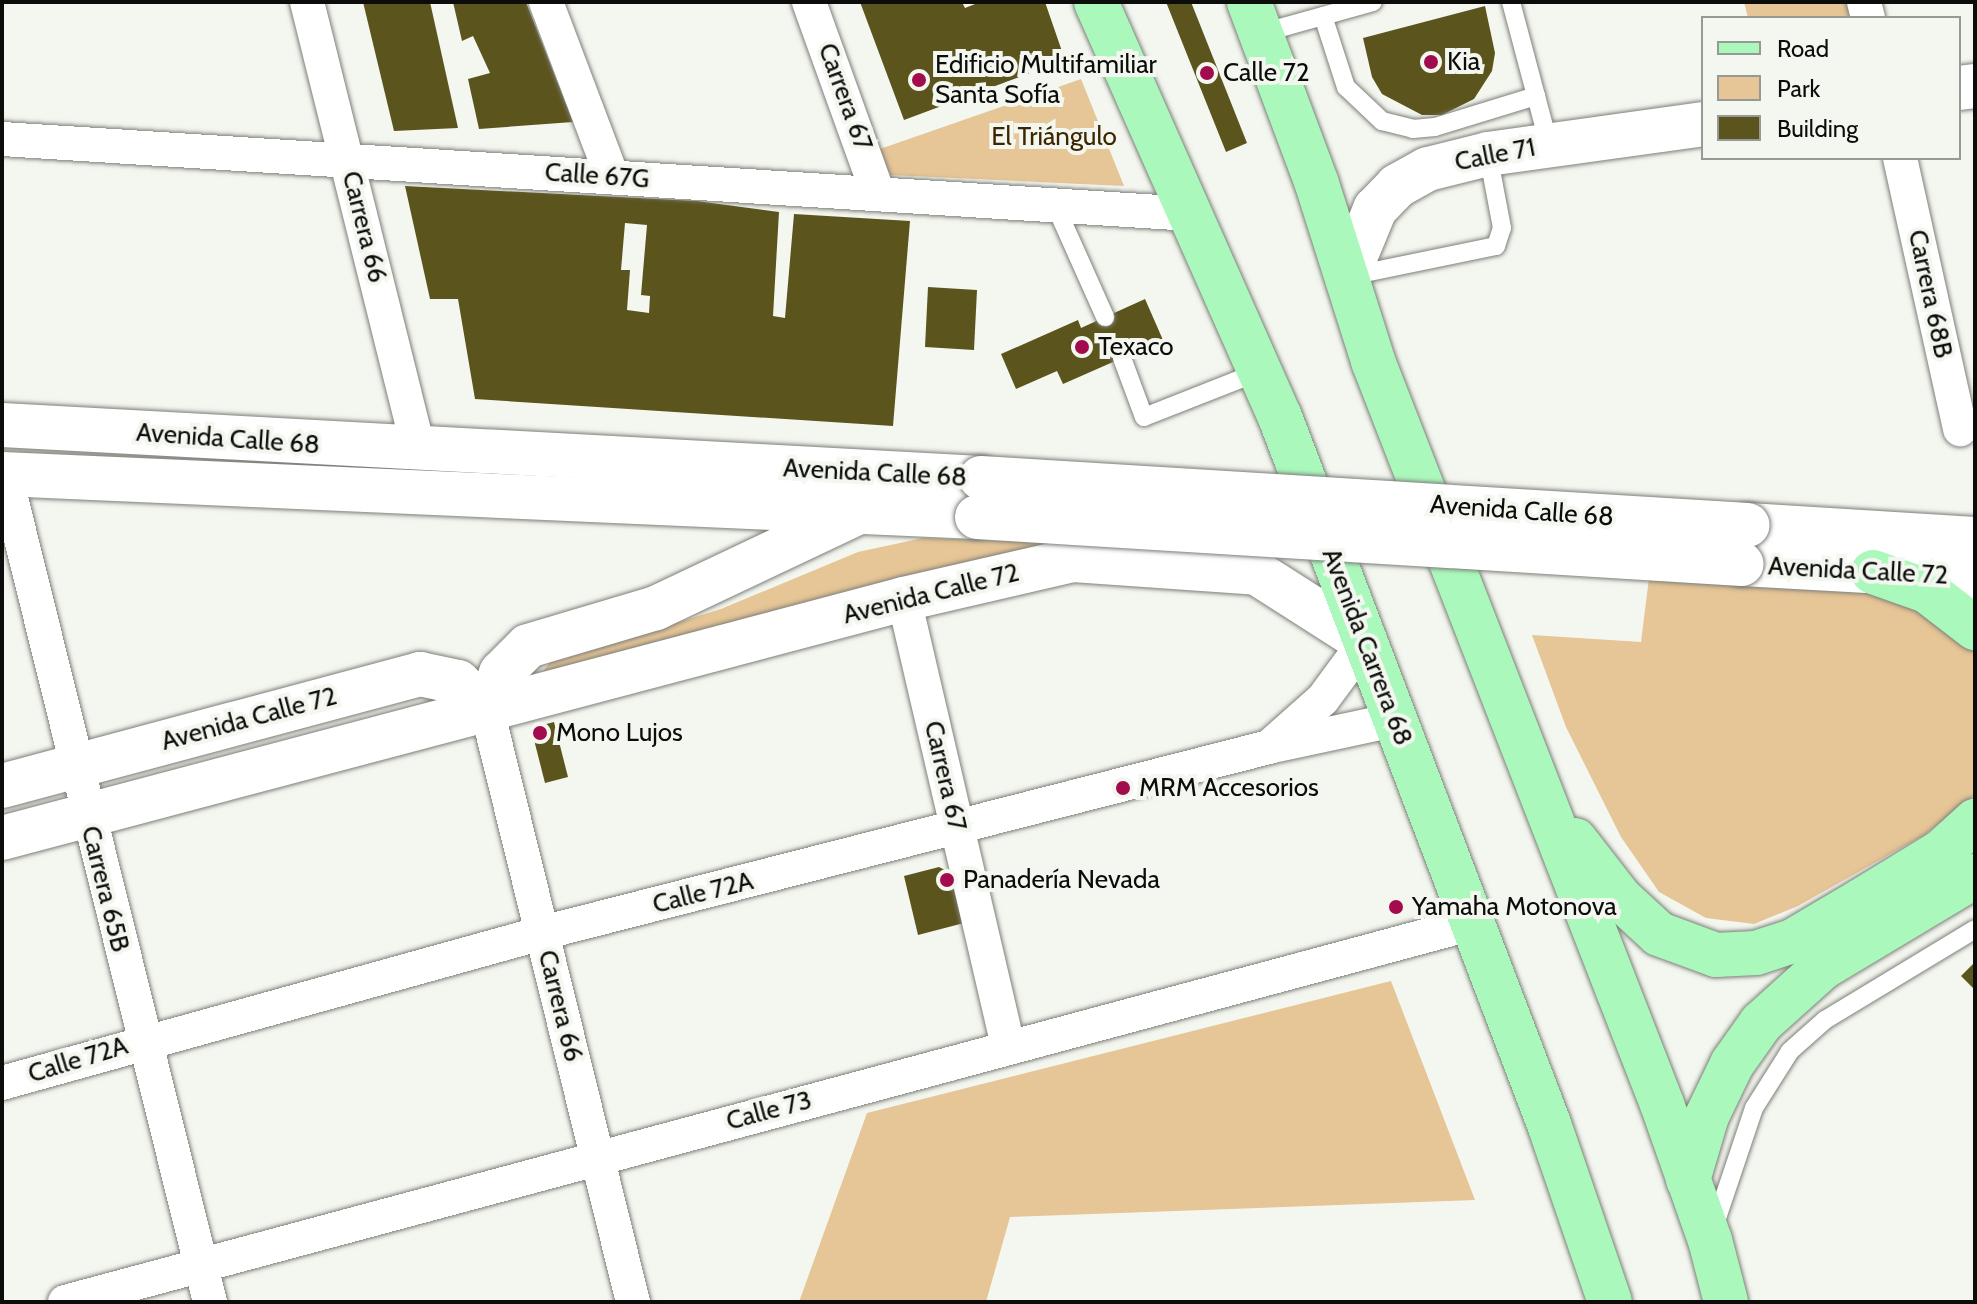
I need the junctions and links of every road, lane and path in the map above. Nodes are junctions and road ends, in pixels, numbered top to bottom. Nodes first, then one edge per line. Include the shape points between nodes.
1 (307, 2) edge
2 (546, 2) edge
3 (809, 2) edge
4 (1096, 2) edge
5 (1373, 2) edge
6 (1511, 2) edge
7 (1323, 16) junction
8 (1255, 18) edge
9 (1536, 96) junction
10 (1701, 124) edge
11 (2, 139) edge
12 (1549, 145) junction
13 (1488, 154) junction
14 (347, 160) junction
15 (1900, 160) edge
16 (612, 177) junction
17 (878, 194) junction
18 (1055, 205) junction
19 (1191, 214) junction
20 (1347, 277) junction
21 (1105, 317) dead end
22 (1122, 358) dead end
23 (1261, 371) junction
24 (2, 425) edge
25 (1960, 429) dead end
26 (419, 451) junction
27 (4, 474) edge
28 (979, 497) junction
29 (858, 512) junction
30 (1975, 539) edge
31 (1745, 544) junction
32 (1873, 572) junction
33 (1975, 577) edge
34 (904, 599) junction
35 (1975, 628) edge
36 (1365, 642) junction
37 (487, 710) junction
38 (1394, 720) junction
39 (1269, 747) junction
40 (75, 766) junction
41 (2, 786) edge
42 (1546, 802) junction
43 (87, 816) junction
44 (1975, 821) edge
45 (958, 829) junction
46 (2, 838) edge
47 (1975, 876) edge
48 (1474, 923) junction
49 (1975, 929) edge
50 (542, 933) junction
51 (144, 1041) junction
52 (1008, 1047) junction
53 (2, 1083) edge
54 (597, 1157) junction
55 (1688, 1180) junction
56 (1710, 1240) junction
57 (201, 1265) junction
58 (65, 1302) edge
59 (210, 1302) edge
60 (633, 1302) edge
61 (1610, 1302) edge
62 (1726, 1302) edge

1 - 14 street, Carrera 66
2 - 16 street
3 - 17 street, Carrera 67
4 - 19 main road, Avenida Carrera 68
5 - 7 lane
6 - 9 lane
7 - 8 lane
7 - 9 lane via 1346,87 1382,121 1413,129 1435,127
8 - 20 main road
9 - 12 lane
10 - 12 main road, Calle 71
11 - 14 street, Calle 67G
12 - 13 main road, Calle 71
13 - 20 main road, Calle 71 via 1428,169 1397,186 1364,229
13 - 20 lane via 1502,228 1496,246
14 - 16 street, Calle 67G
14 - 26 street, Carrera 66
15 - 25 street, Carrera 68B
16 - 17 street, Calle 67G
17 - 18 street, Calle 67G
18 - 19 street, Calle 67G
18 - 21 lane
19 - 23 main road, Avenida Carrera 68
20 - 42 main road via 1373,361
22 - 23 lane via 1144,417
23 - 36 main road, Avenida Carrera 68
24 - 26 main road, Avenida Calle 68
26 - 28 main road, Avenida Calle 68
27 - 29 main road, Avenida Calle 68
27 - 40 street, Carrera 65B
28 - 29 main road, Avenida Calle 68
28 - 31 main road, Avenida Calle 68, bridge
29 - 37 main road via 656,608 528,646 501,673
30 - 31 main road, Avenida Calle 72
31 - 32 main road, Avenida Calle 72
32 - 33 main road, Avenida Calle 72
32 - 35 main road via 1927,591
34 - 36 main road, Avenida Calle 72 via 1073,560 1226,567 1279,583
34 - 37 main road, Avenida Calle 72
34 - 45 street, Carrera 67
36 - 38 main road, Avenida Carrera 68
36 - 39 street, Calle 72A via 1323,699
37 - 40 main road, Avenida Calle 72 via 458,682 420,674
37 - 43 main road, Avenida Calle 72
37 - 50 street, Carrera 66
38 - 39 street
38 - 48 main road, Avenida Carrera 68
39 - 45 street, Calle 72A
40 - 41 main road, Avenida Calle 72
40 - 43 street, Carrera 65B
42 - 44 main road via 1640,919 1674,942 1716,955 1756,953 1793,941 1942,851
42 - 55 main road
43 - 46 main road, Avenida Calle 72
43 - 51 street, Carrera 65B
45 - 50 street, Calle 72A
45 - 52 street, Carrera 67
47 - 55 main road via 1822,968 1761,1023 1732,1064 1707,1116
48 - 52 street, Calle 73
48 - 61 main road, Avenida Carrera 68
49 - 56 lane via 1825,1020 1790,1051 1754,1108
50 - 51 street, Calle 72A
50 - 54 street, Carrera 66
51 - 53 street, Calle 72A
51 - 57 street, Carrera 65B
52 - 54 street, Calle 73
54 - 57 street, Calle 73
54 - 60 street, Carrera 66
55 - 56 main road
56 - 62 main road
57 - 58 street, Calle 73
57 - 59 street, Carrera 65B

